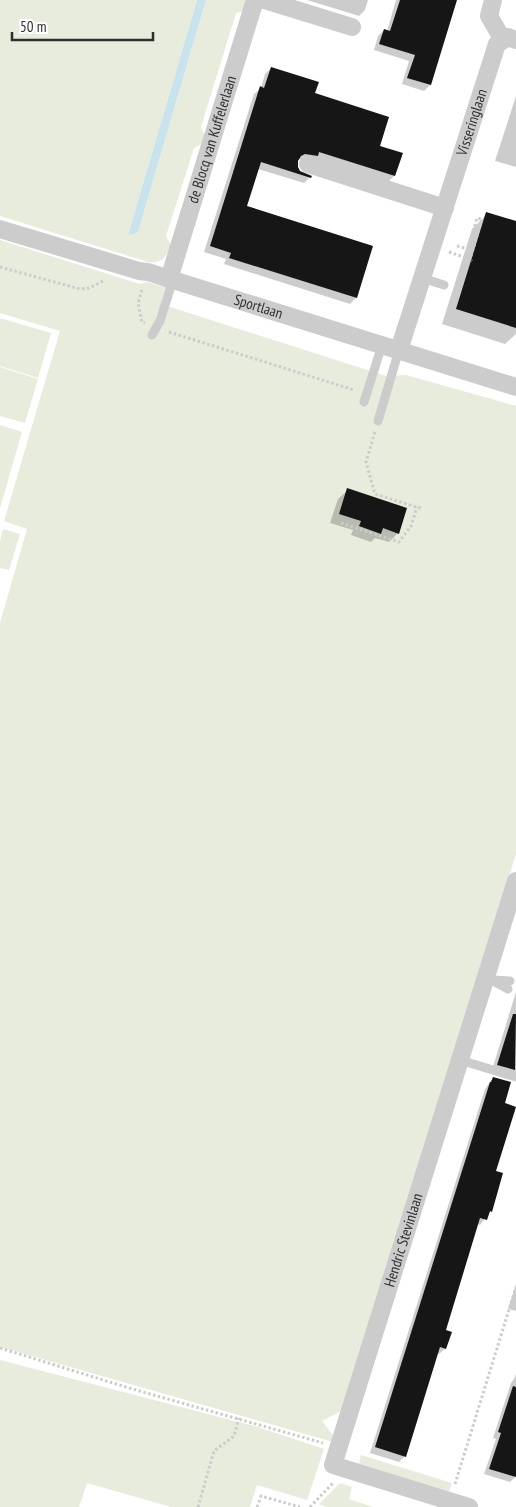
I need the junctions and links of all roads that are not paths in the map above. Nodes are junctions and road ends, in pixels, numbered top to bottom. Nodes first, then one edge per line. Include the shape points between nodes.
1 (255, 0) edge
2 (264, 0) edge
3 (493, 0) edge
4 (352, 27) dead end
5 (509, 40) edge
6 (308, 164) dead end
7 (445, 208) junction
8 (0, 228) edge
9 (422, 278) junction
10 (171, 279) junction
11 (444, 285) dead end
12 (154, 331) road end
13 (382, 345) junction
14 (400, 350) junction
15 (516, 387) edge
16 (363, 397) road end
17 (378, 421) road end
18 (516, 881) edge
19 (489, 979) junction
20 (509, 985) dead end
21 (460, 1060) junction
22 (516, 1077) edge
23 (468, 1507) edge

1 - 10 street, de Blocq van Kuffelerlaan
2 - 4 street
3 - 5 street, Visseringlaan via 489,16
5 - 7 street, Visseringlaan via 497,44
6 - 7 street
7 - 9 street, Visseringlaan
8 - 10 street, Sportlaan via 139,271 146,278
9 - 11 lane
9 - 14 street, Visseringlaan
10 - 12 lane via 160,321
10 - 13 street, Sportlaan
13 - 14 street, Sportlaan
13 - 16 lane
14 - 15 street, Sportlaan
14 - 17 lane
18 - 19 street, Hendric Stevinlaan
19 - 20 lane
19 - 21 street, Hendric Stevinlaan
21 - 22 lane
21 - 23 street, Hendric Stevinlaan via 333,1465

